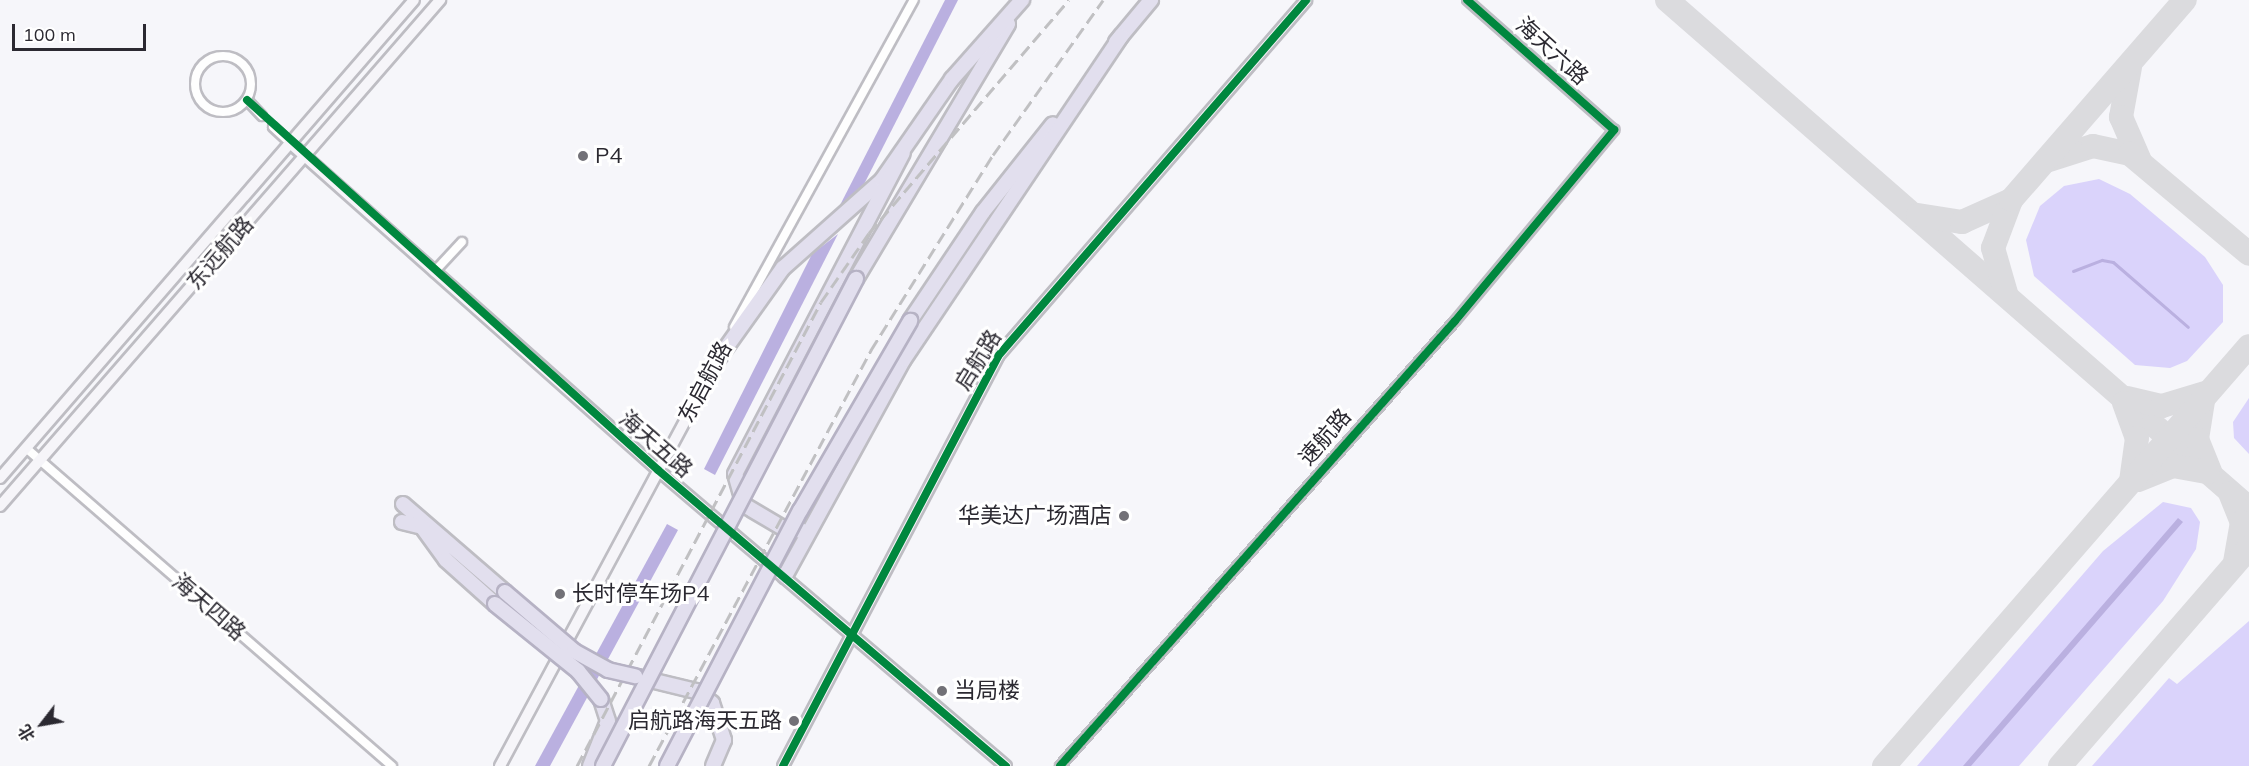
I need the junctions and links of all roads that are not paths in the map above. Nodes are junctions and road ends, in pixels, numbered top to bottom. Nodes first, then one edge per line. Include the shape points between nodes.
1 (414, 0) edge
2 (440, 0) edge
3 (914, 0) edge
4 (1023, 0) edge
5 (1151, 0) edge
6 (1306, 0) edge
7 (1467, 0) edge
8 (1121, 36) junction
9 (247, 100) junction
10 (262, 116) dead end
11 (273, 127) dead end
12 (1614, 130) joint
13 (290, 142) junction
14 (903, 153) junction
15 (304, 157) junction
16 (462, 242) dead end
17 (434, 272) junction
18 (718, 359) junction
19 (26, 448) junction
20 (40, 460) junction
21 (658, 470) junction
22 (0, 478) edge
23 (403, 504) dead end
24 (0, 507) edge
25 (817, 517) junction
26 (402, 522) dead end
27 (785, 576) junction
28 (852, 632) junction
29 (392, 766) edge
30 (500, 766) edge
31 (590, 766) edge
32 (603, 766) edge
33 (667, 766) edge
34 (713, 766) edge
35 (783, 766) edge
36 (1006, 766) edge
37 (1060, 766) edge

1 - 13 street, 东远航路
2 - 15 street, 东远航路
3 - 18 street, 东启航路
4 - 14 highway via 952,79
4 - 32 highway, bridge via 962,94 856,279
5 - 8 highway
6 - 28 street, 启航路 via 998,356
7 - 12 street, 海天六路
8 - 25 highway via 904,359
8 - 33 highway, bridge via 983,212 910,321 800,512
9 - 9 street via 251,79 240,61 219,56 202,65 194,84 203,104 226,113
9 - 10 street
11 - 13 street
12 - 37 street, 速航路 via 1459,316
13 - 15 street, 海天五路
13 - 19 street, 东远航路
14 - 18 highway via 861,201 783,268
14 - 25 highway via 735,474 744,505 788,531 803,530
15 - 17 street, 海天五路
15 - 20 street, 东远航路
16 - 17 street
17 - 21 street, 海天五路
18 - 21 street, 东启航路
19 - 20 street, 海天四路
19 - 22 street, 东远航路
20 - 24 street, 东远航路
20 - 29 street, 海天四路
21 - 27 street, 海天五路
21 - 30 street, 东启航路
23 - 34 highway, bridge via 574,651 608,670 696,691 712,703 724,740
25 - 27 highway
26 - 31 highway, bridge via 422,527 446,560 578,671 601,699 608,721
27 - 28 street, 海天五路
28 - 35 street, 启航路
28 - 36 street, 海天五路

